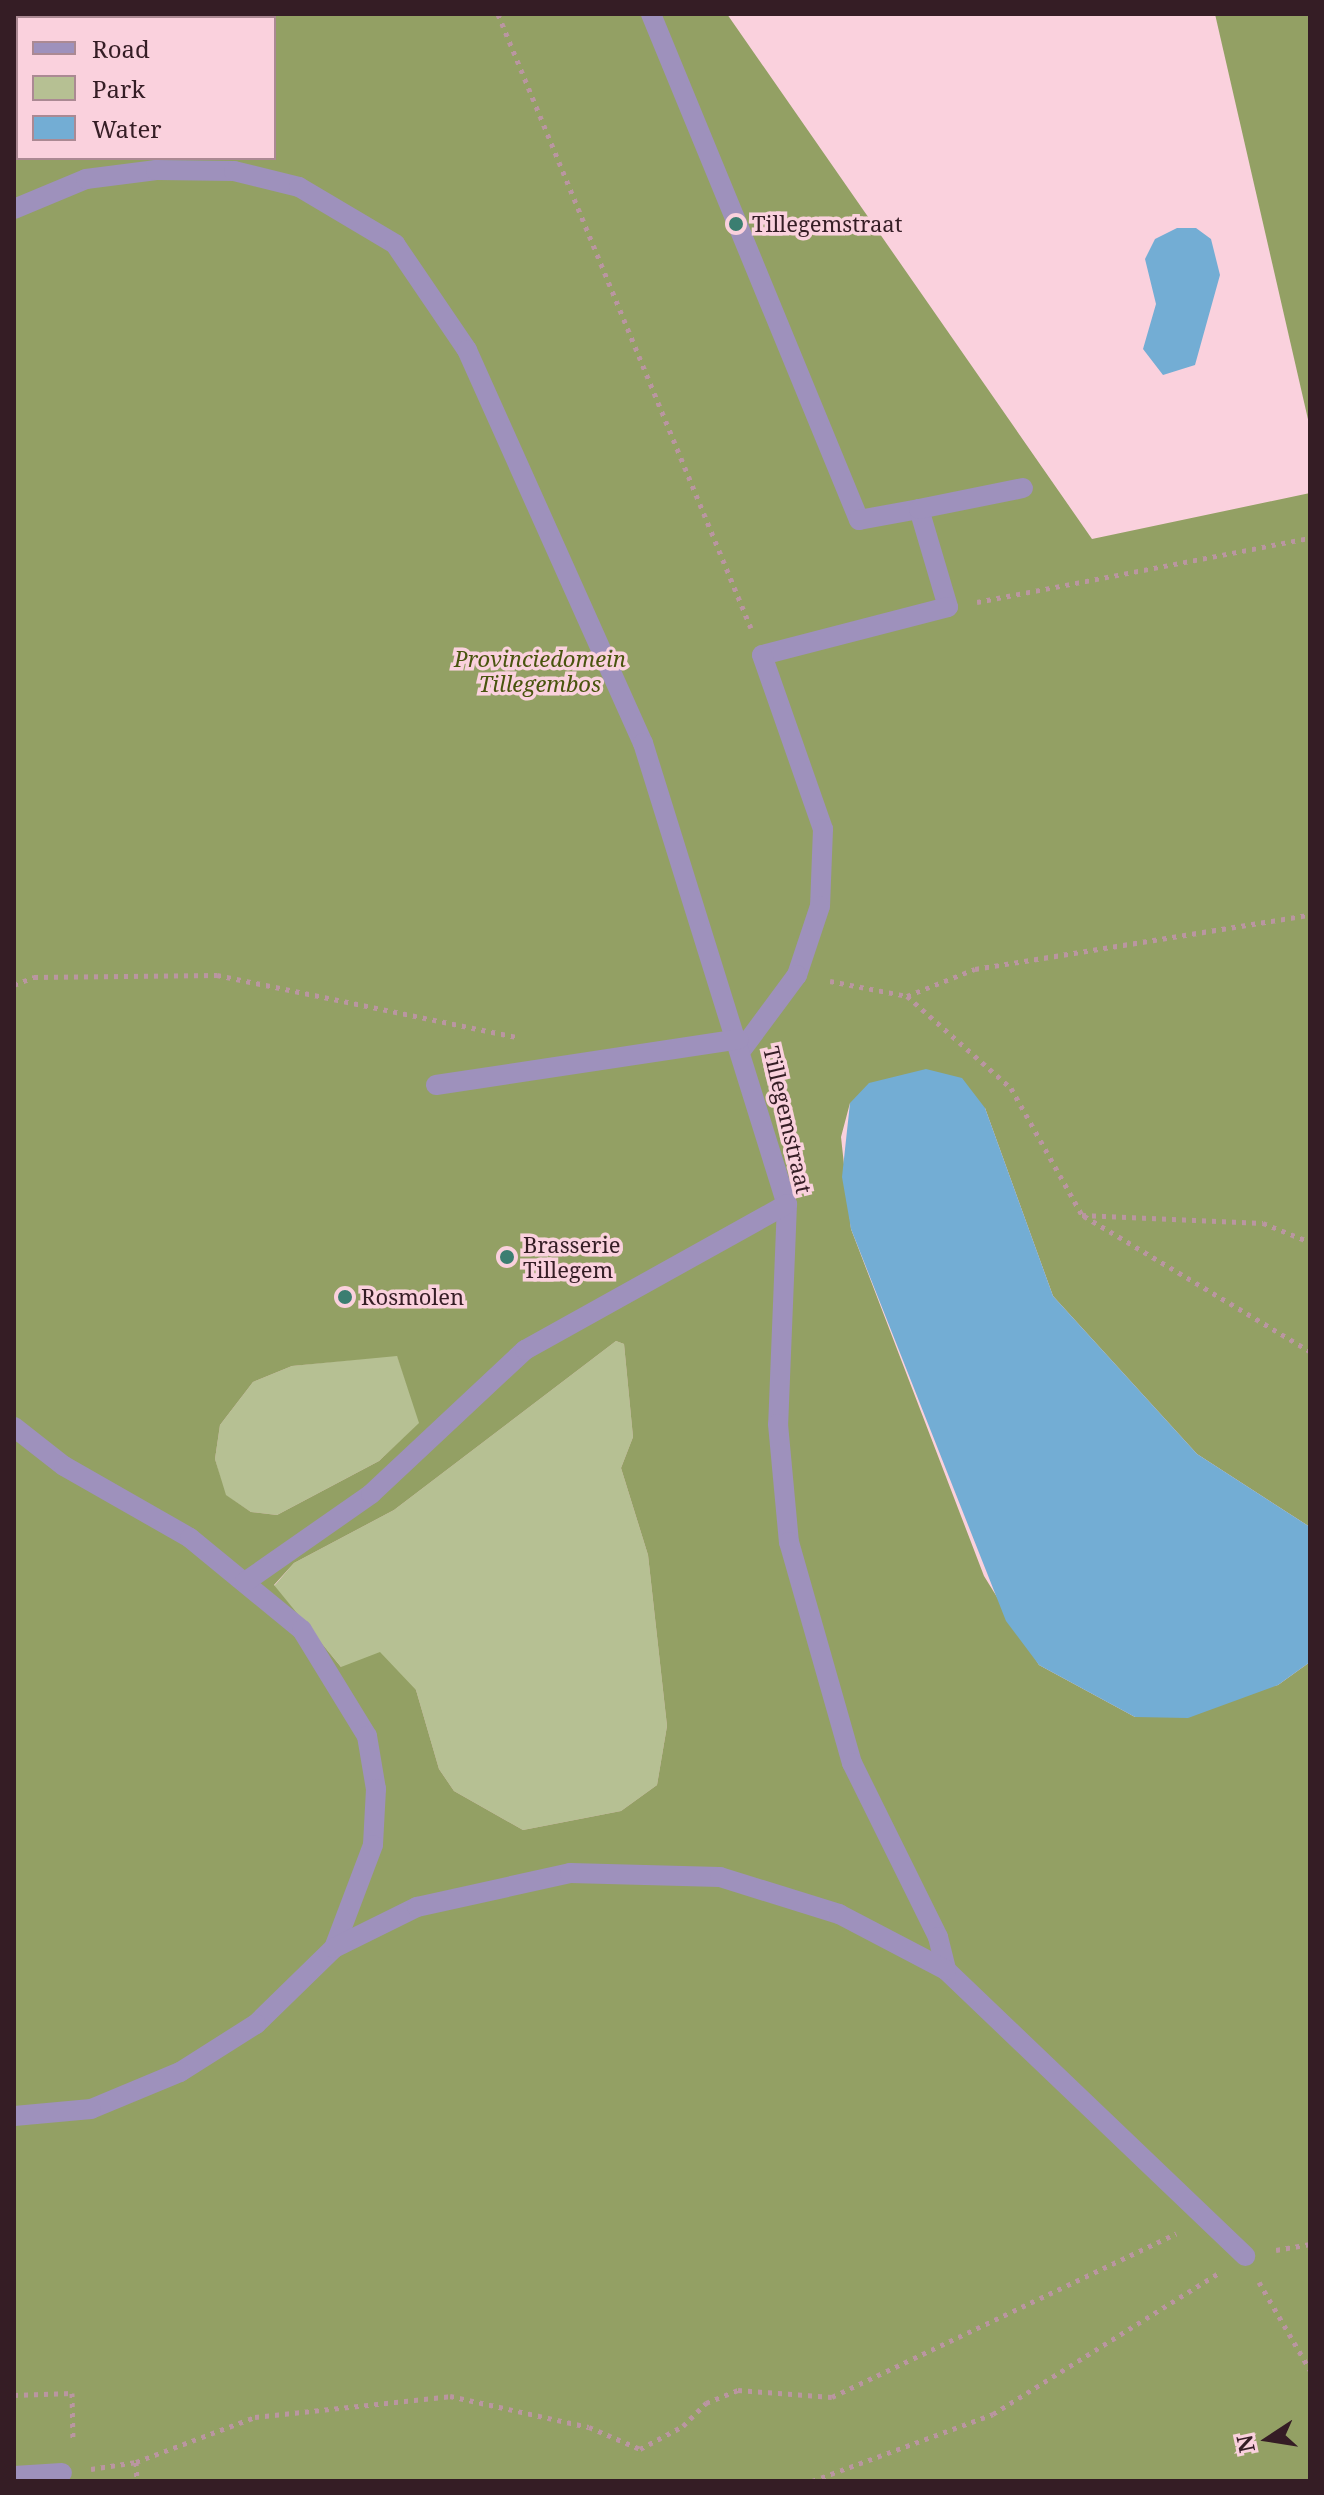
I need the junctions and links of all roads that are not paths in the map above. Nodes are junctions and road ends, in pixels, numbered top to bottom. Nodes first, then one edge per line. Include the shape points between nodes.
1 (651, 14) edge
2 (14, 209) edge
3 (1023, 488) dead end
4 (919, 509) junction
5 (741, 1043) junction
6 (436, 1085) dead end
7 (787, 1204) junction
8 (14, 1427) edge
9 (245, 1582) junction
10 (334, 1948) junction
11 (946, 1970) junction
12 (14, 2116) edge
13 (1245, 2256) road end
14 (68, 2472) road end
15 (14, 2476) edge

1 - 4 street via 859,520
2 - 5 street via 86,179 156,170 234,171 299,187 362,218 395,244 467,350 601,639
3 - 4 street
4 - 5 street, Tillegemstraat via 948,607 762,655 823,829 820,906 797,975
5 - 6 street
5 - 7 street, Tillegemstraat
7 - 9 street, Tillegemstraat via 525,1350 371,1494
7 - 11 street via 778,1424 789,1542 852,1763 938,1937
8 - 9 street via 64,1466 190,1538
9 - 10 street via 302,1630 367,1736 376,1789 373,1845
10 - 11 street via 417,1907 570,1873 720,1877 839,1914
10 - 12 street via 256,2024 180,2072 91,2109
11 - 13 street via 1199,2220
14 - 15 street

